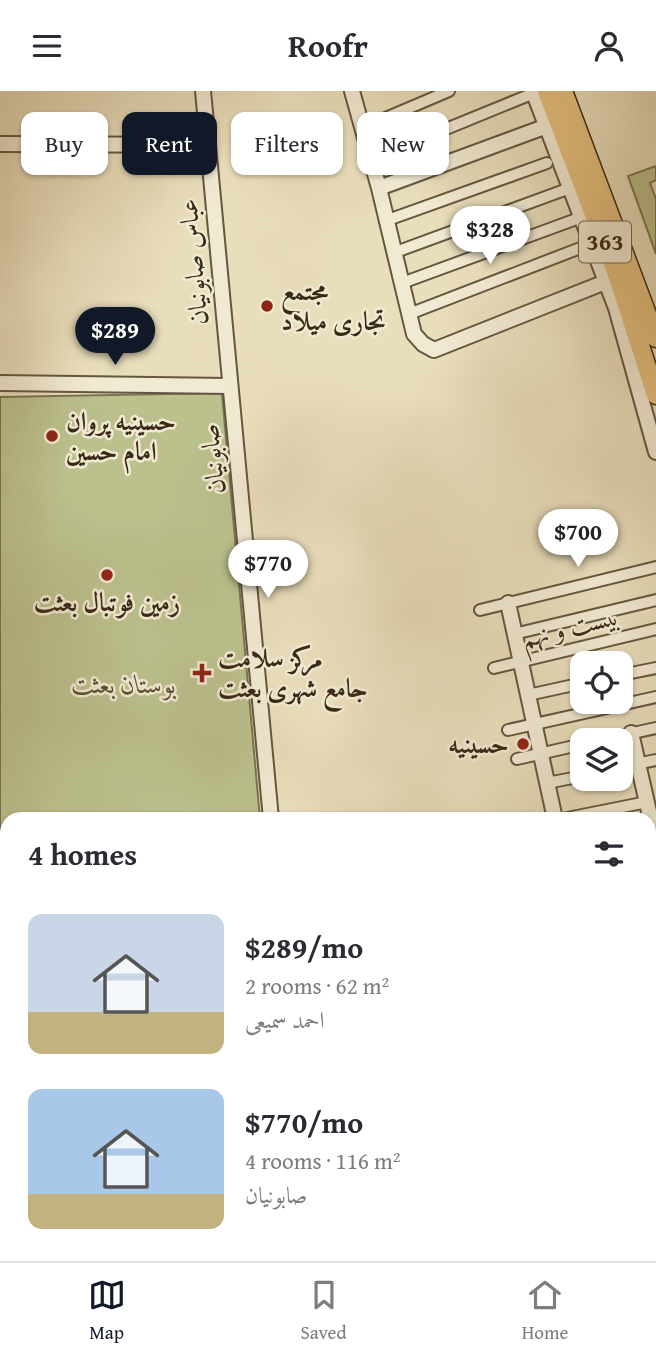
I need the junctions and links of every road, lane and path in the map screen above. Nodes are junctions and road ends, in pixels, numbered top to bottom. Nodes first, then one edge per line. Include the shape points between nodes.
1 (203, 91) edge
2 (449, 91) edge
3 (563, 91) edge
4 (355, 92) edge
5 (538, 92) edge
6 (205, 112) edge
7 (359, 112) edge
8 (400, 112) edge
9 (547, 126) junction
10 (449, 128) edge
11 (0, 144) edge
12 (122, 145) edge
13 (547, 163) dead end
14 (211, 175) edge
15 (375, 175) edge
16 (379, 188) junction
17 (570, 188) junction
18 (582, 217) junction
19 (385, 221) junction
20 (583, 247) dead end
21 (393, 253) junction
22 (612, 279) junction
23 (401, 283) junction
24 (409, 314) junction
25 (656, 338) edge
26 (0, 376) edge
27 (0, 383) edge
28 (229, 386) junction
29 (651, 396) edge
30 (656, 452) edge
31 (656, 566) edge
32 (656, 600) edge
33 (508, 603) junction
34 (480, 610) dead end
35 (656, 629) edge
36 (514, 633) junction
37 (520, 662) junction
38 (494, 668) dead end
39 (656, 668) edge
40 (633, 673) edge
41 (570, 686) edge
42 (528, 695) junction
43 (656, 697) edge
44 (534, 723) junction
45 (656, 728) edge
46 (508, 730) dead end
47 (633, 733) edge
48 (633, 742) edge
49 (570, 747) edge
50 (541, 754) junction
51 (517, 759) dead end
52 (656, 759) edge
53 (638, 764) junction
54 (633, 765) edge
55 (570, 779) edge
56 (547, 783) junction
57 (647, 802) junction
58 (270, 812) edge
59 (553, 812) edge
60 (597, 812) edge
61 (649, 812) edge

1 - 6 street, عباس صابونیان
2 - 8 street
3 - 25 main road
4 - 7 street
5 - 9 street
5 - 10 street
5 - 22 main road, 363
9 - 16 street
9 - 17 street
11 - 12 street
13 - 19 street
14 - 28 street, عباس صابونیان
15 - 16 street
16 - 19 street
17 - 18 street
17 - 21 street
18 - 22 street
18 - 23 street
19 - 21 street
20 - 24 street
21 - 23 street
22 - 24 street via 434,350 414,334
22 - 29 main road, 363
23 - 24 street
26 - 27 street
27 - 28 street
28 - 58 street, صابونیان
29 - 30 street
31 - 33 street
32 - 36 street
33 - 34 street
33 - 36 street
35 - 37 street, بیست و نهم
36 - 37 street
37 - 38 street, بیست و نهم
37 - 42 street
39 - 40 street
41 - 42 street
42 - 44 street
43 - 44 street
44 - 46 street
44 - 50 street
45 - 47 street
48 - 53 street
49 - 50 street
50 - 51 street
50 - 56 street
52 - 53 street
53 - 54 street
53 - 57 street
55 - 56 street
56 - 59 street
57 - 60 street
57 - 61 street

